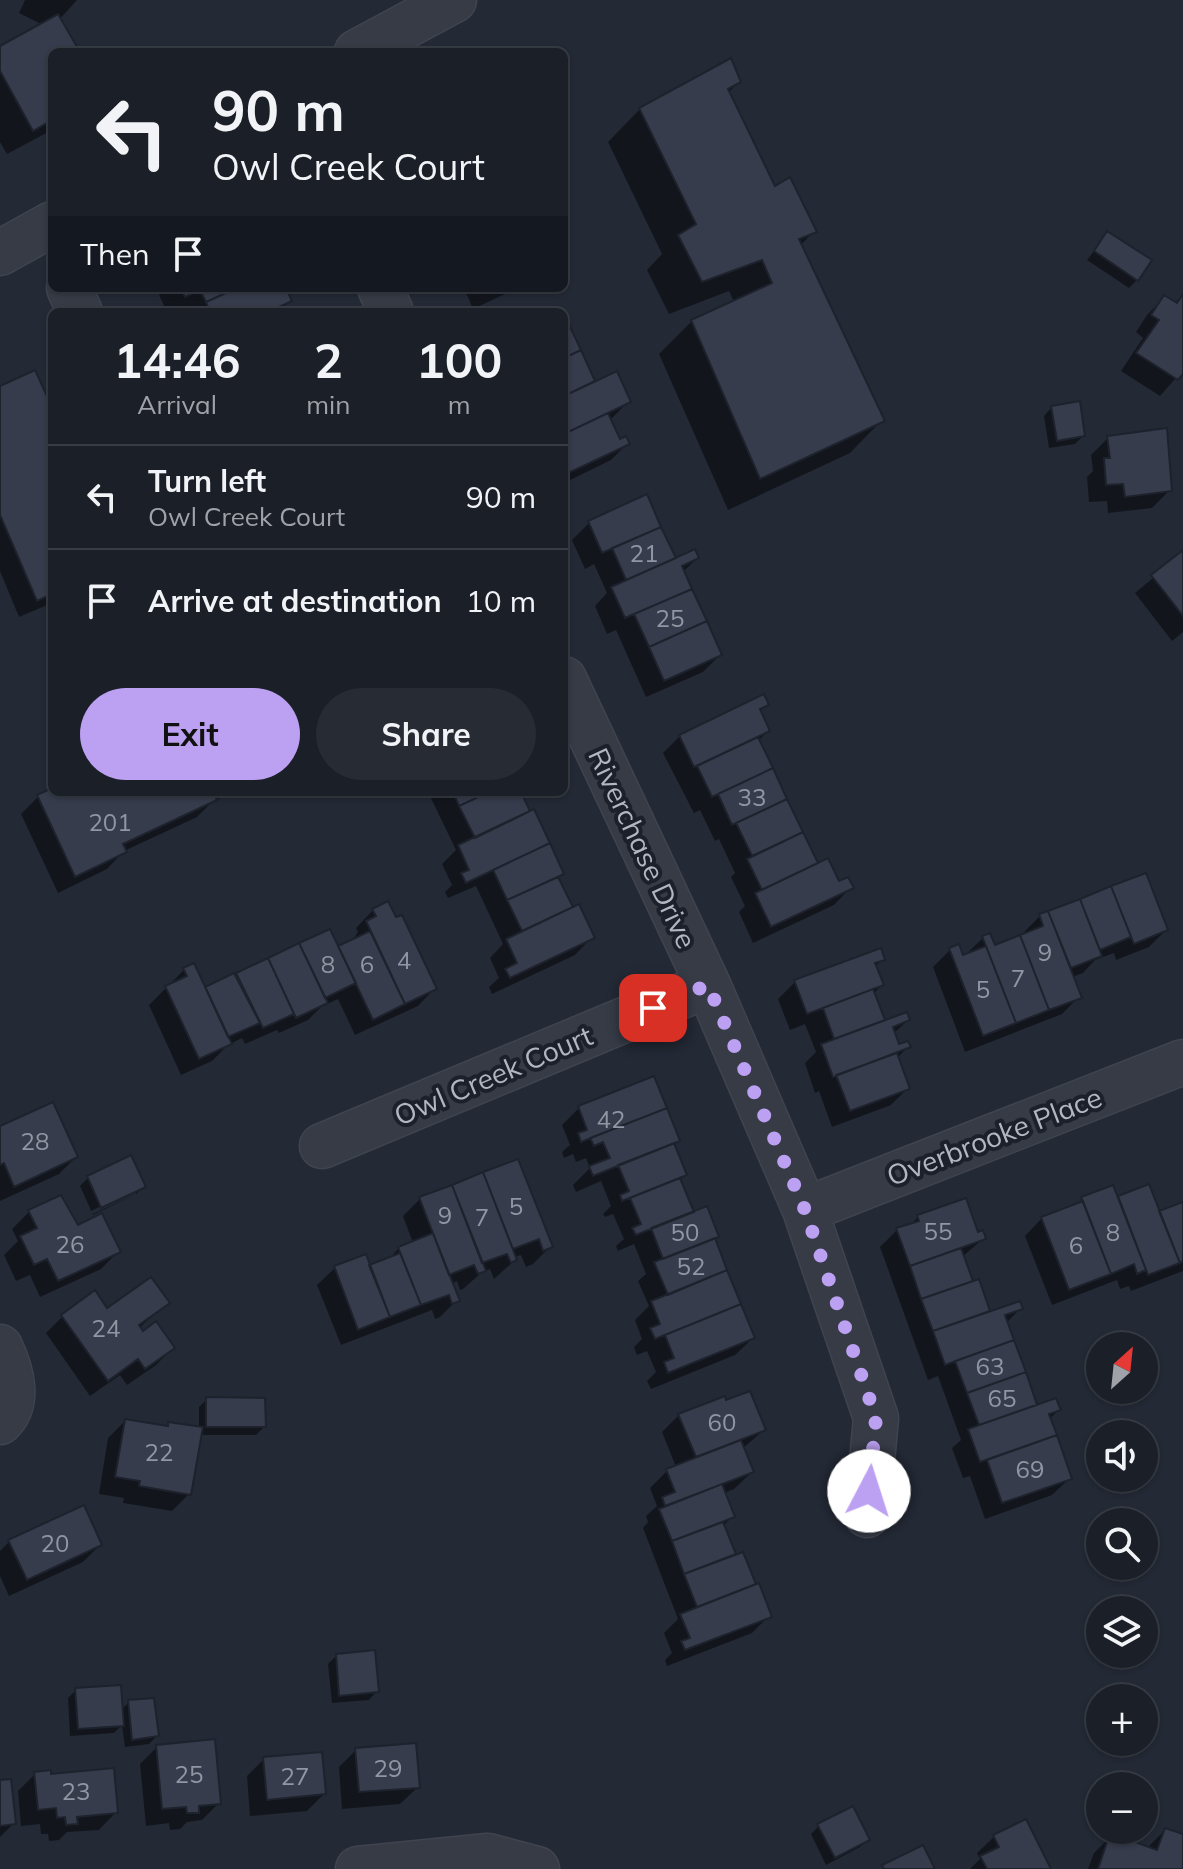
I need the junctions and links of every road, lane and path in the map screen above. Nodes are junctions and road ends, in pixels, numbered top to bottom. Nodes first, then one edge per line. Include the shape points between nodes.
1 (454, 0) edge
2 (364, 48) edge
3 (48, 236) edge
4 (0, 253) edge
5 (568, 688) edge
6 (708, 985) junction
7 (1183, 1062) edge
8 (322, 1146) dead end
9 (805, 1210) junction
10 (0, 1347) edge
11 (0, 1422) edge
12 (867, 1515) dead end
13 (358, 1869) edge
14 (537, 1869) edge

1 - 2 street
3 - 4 street
5 - 6 street, Riverchase Drive
6 - 8 street, Owl Creek Court
6 - 9 street, Riverchase Drive
7 - 9 street, Overbrooke Place
9 - 12 street, Riverchase Drive via 876,1418
10 - 11 street via 13,1392
13 - 14 street via 488,1856

